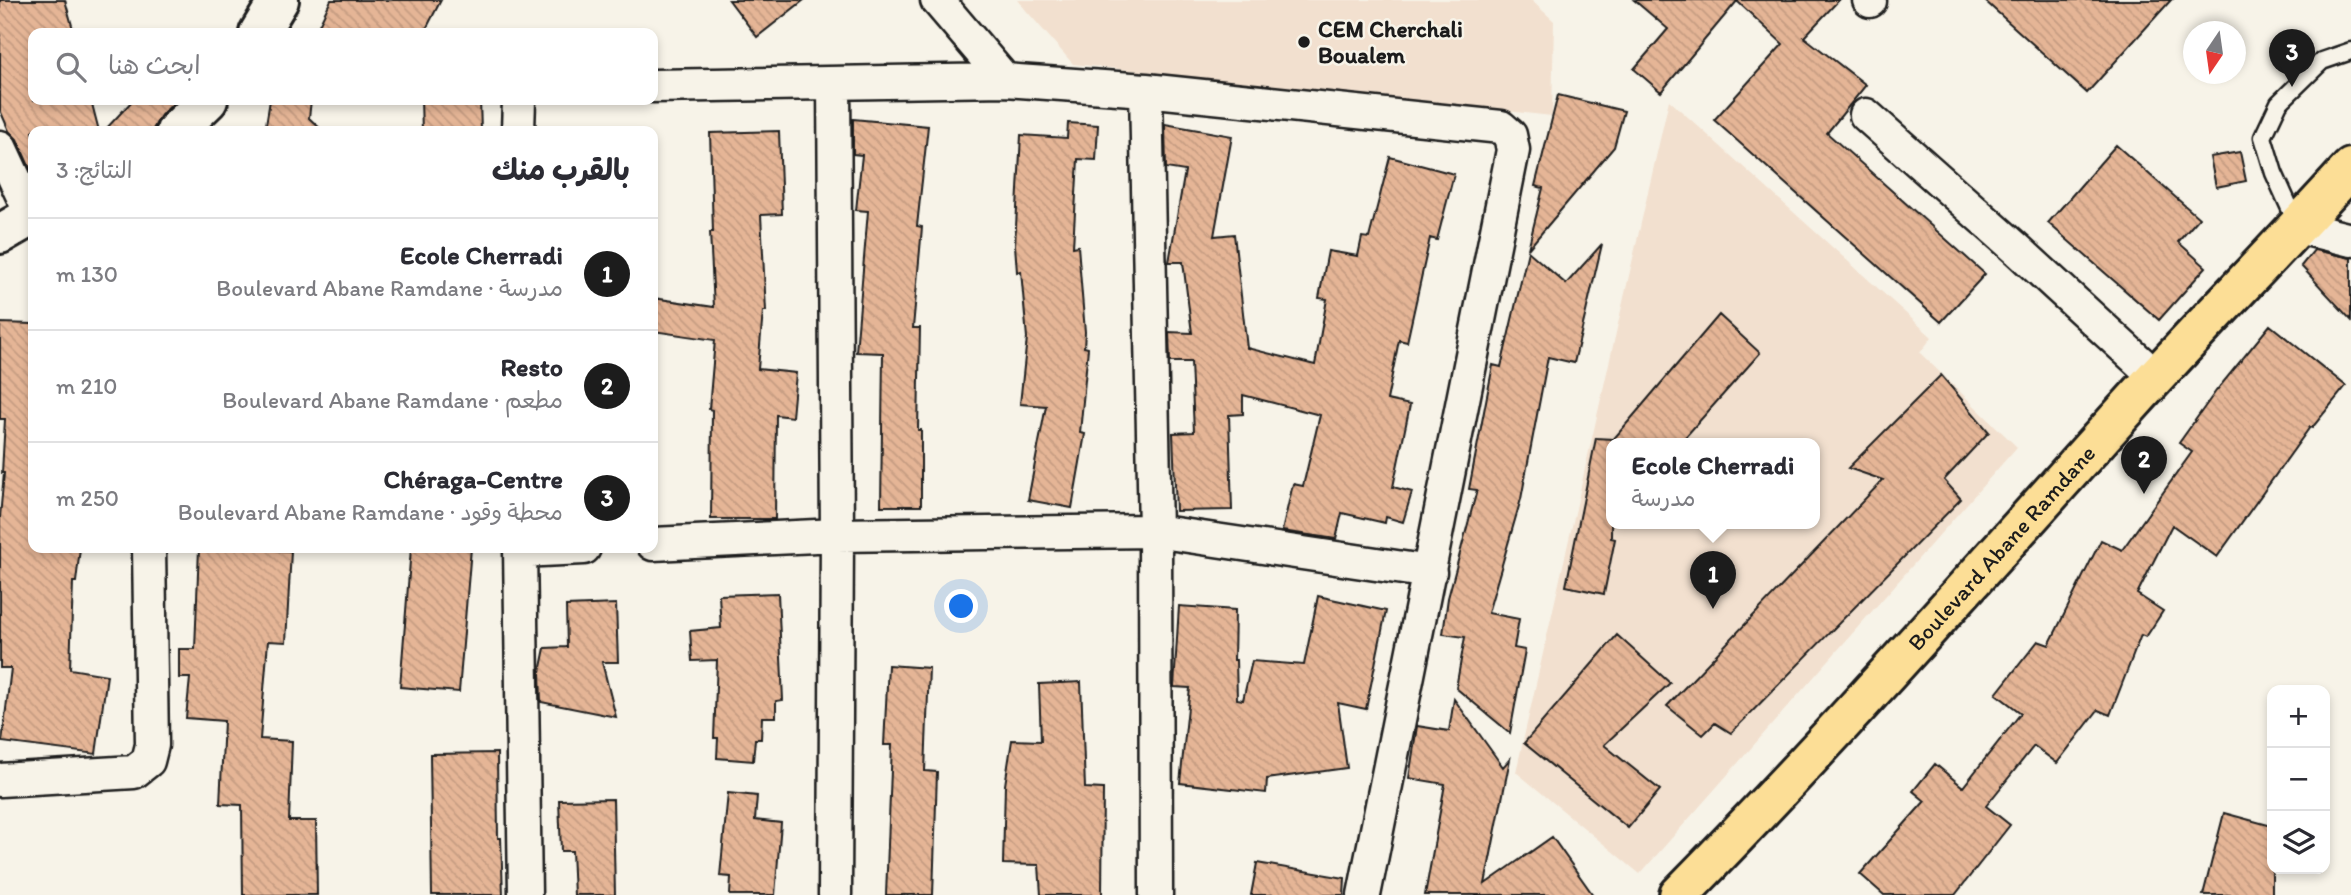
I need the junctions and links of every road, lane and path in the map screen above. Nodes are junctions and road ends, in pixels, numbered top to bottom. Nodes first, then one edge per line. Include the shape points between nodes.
1 (279, 0) edge
2 (937, 0) edge
3 (262, 28) edge
4 (2351, 51) edge
5 (1005, 80) junction
6 (834, 83) junction
7 (658, 86) edge
8 (1146, 90) junction
9 (203, 105) edge
10 (519, 105) edge
11 (1866, 115) dead end
12 (181, 126) edge
13 (518, 126) edge
14 (0, 147) edge
15 (2351, 168) edge
16 (22, 221) edge
17 (2298, 227) junction
18 (2351, 240) edge
19 (2156, 377) junction
20 (1155, 531) junction
21 (837, 535) junction
22 (658, 544) edge
23 (149, 553) edge
24 (520, 553) edge
25 (1430, 572) junction
26 (0, 780) edge
27 (525, 895) edge
28 (835, 895) edge
29 (1156, 895) edge
30 (1364, 895) edge
31 (1679, 895) edge

1 - 3 street
2 - 5 street
4 - 17 lane via 2322,61 2278,103 2263,137
5 - 6 street
5 - 8 street
6 - 7 street
6 - 21 street
8 - 20 street
8 - 25 street via 1500,127 1510,135 1513,150
9 - 12 street
10 - 13 street
11 - 19 street
14 - 16 street
15 - 17 main road, Boulevard Abane Ramdane
17 - 18 street
17 - 19 main road, Boulevard Abane Ramdane
19 - 31 main road, Boulevard Abane Ramdane via 1775,797
20 - 21 street
20 - 25 street
20 - 29 street
21 - 22 street
21 - 28 street
23 - 26 street via 152,745 148,761 134,772
24 - 27 street
25 - 30 street

